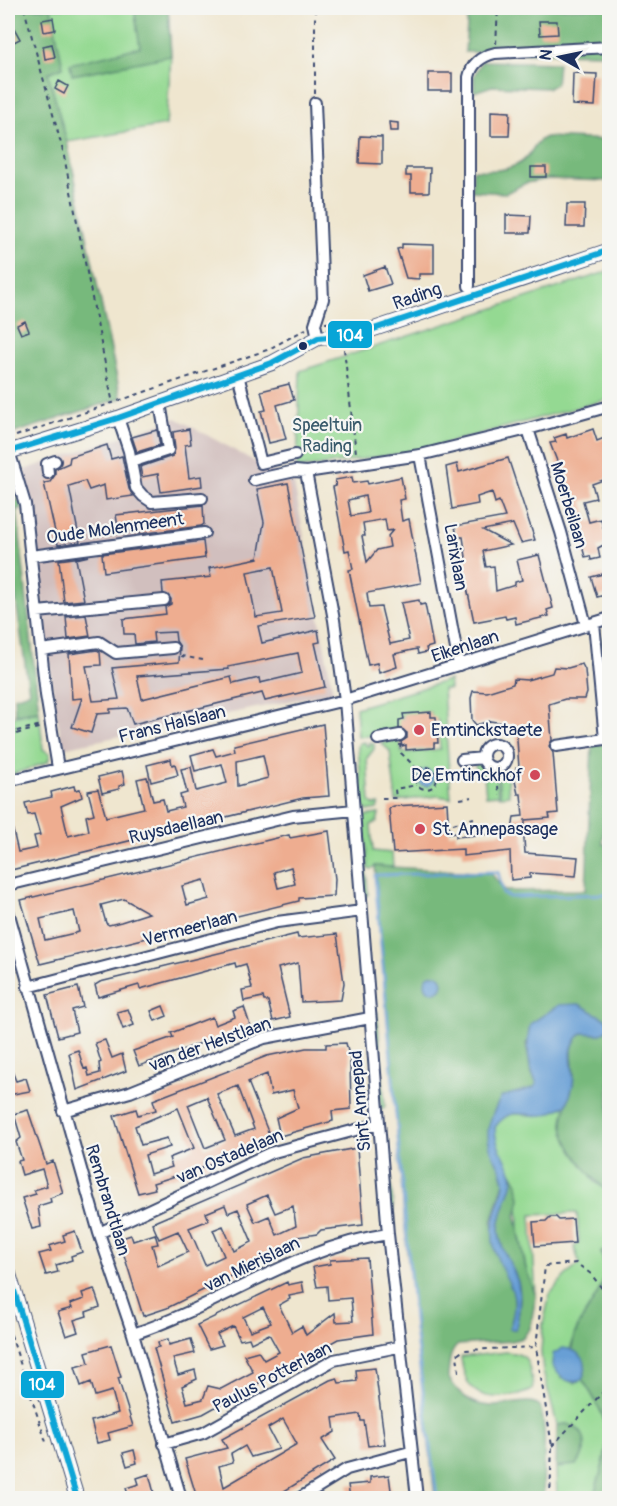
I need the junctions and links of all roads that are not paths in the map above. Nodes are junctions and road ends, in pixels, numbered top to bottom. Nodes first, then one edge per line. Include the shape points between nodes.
1 (609, 47) edge
2 (315, 103) road end
3 (609, 250) edge
4 (469, 286) dead end
5 (316, 331) junction
6 (238, 375) junction
7 (160, 402) junction
8 (609, 406) edge
9 (118, 418) junction
10 (528, 429) junction
11 (8, 447) edge
12 (295, 455) dead end
13 (420, 455) junction
14 (55, 461) dead end
15 (131, 462) junction
16 (306, 472) junction
17 (48, 473) dead end
18 (254, 480) dead end
19 (202, 498) dead end
20 (204, 533) dead end
21 (31, 556) junction
22 (164, 600) dead end
23 (37, 612) junction
24 (609, 618) edge
25 (590, 624) junction
26 (173, 648) road end
27 (41, 650) junction
28 (459, 666) junction
29 (345, 700) junction
30 (399, 735) road end
31 (378, 739) dead end
32 (556, 746) dead end
33 (483, 758) junction
34 (462, 760) dead end
35 (57, 768) junction
36 (8, 781) edge
37 (354, 810) junction
38 (8, 885) edge
39 (8, 910) edge
40 (362, 911) junction
41 (27, 987) junction
42 (370, 1018) junction
43 (63, 1111) junction
44 (378, 1124) junction
45 (99, 1233) junction
46 (388, 1234) junction
47 (8, 1271) edge
48 (133, 1334) junction
49 (398, 1347) junction
50 (164, 1444) junction
51 (410, 1452) junction
52 (77, 1498) edge
53 (181, 1498) edge
54 (300, 1498) edge
55 (417, 1498) edge

1 - 4 street via 495,53 477,62 469,77
2 - 5 street via 323,299
3 - 5 main road, Rading via 359,334 342,329
5 - 6 main road, Rading via 272,363
6 - 7 main road, Rading
6 - 12 street via 261,463
7 - 9 main road, Rading
7 - 15 street via 168,450
8 - 10 street
9 - 11 main road, Rading
9 - 15 street
10 - 13 street
10 - 25 street, Moerbeilaan
11 - 21 street, Oude Molenmeent via 25,504
13 - 16 street
13 - 28 street, Larixlaan
14 - 17 street via 46,464
15 - 19 street via 136,488 152,502
16 - 18 street
16 - 29 street, Sint Annepad
20 - 21 street, Oude Molenmeent
21 - 23 street, Oude Molenmeent
22 - 23 street
23 - 27 street, Oude Molenmeent
24 - 25 street, Eikenlaan
25 - 28 street, Eikenlaan
25 - 32 street via 605,739
26 - 27 street via 116,652 99,642
27 - 35 street, Oude Molenmeent
28 - 29 street, Eikenlaan
29 - 35 street, Frans Halslaan
29 - 37 street, Sint Annepad
30 - 31 street
33 - 33 street via 490,745 502,746 507,752 507,760 496,768 487,765
33 - 34 street
35 - 36 street, Frans Halslaan
37 - 38 street, Ruysdaellaan via 293,816
37 - 40 street, Sint Annepad
39 - 41 street, Rembrandtlaan
40 - 41 street, Vermeerlaan via 277,922
40 - 42 street, Sint Annepad
41 - 43 street, Rembrandtlaan
42 - 43 street, van der Helstlaan via 264,1038 130,1092
42 - 44 street, Sint Annepad
43 - 45 street, Rembrandtlaan
44 - 45 street, van Ostadelaan via 270,1153
44 - 46 street, Sint Annepad
45 - 48 street, Rembrandtlaan
46 - 48 street, van Mierislaan via 334,1245 308,1255 167,1323
46 - 49 street, Sint Annepad
47 - 52 main road
48 - 50 street, Rembrandtlaan
49 - 50 street, Paulus Potterlaan via 334,1360 202,1433
49 - 51 street, Sint Annepad
50 - 53 street, Rembrandtlaan
51 - 54 street via 347,1469
51 - 55 street, Sint Annepad

